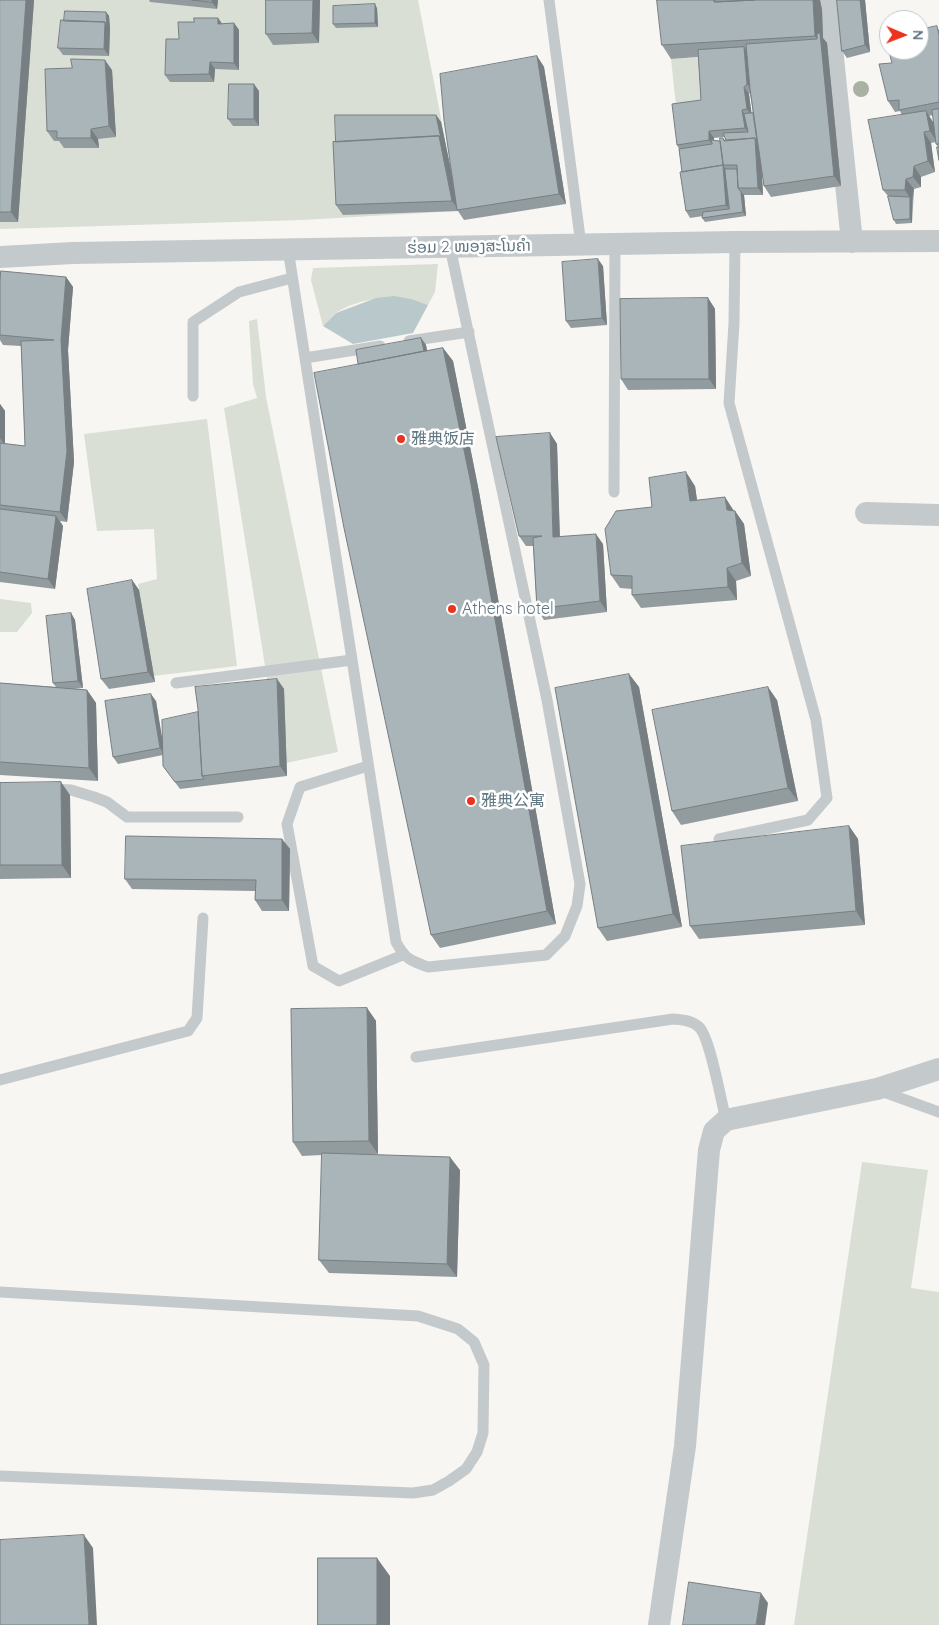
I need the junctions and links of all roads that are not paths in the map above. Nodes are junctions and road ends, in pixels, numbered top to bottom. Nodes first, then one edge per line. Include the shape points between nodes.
1 (549, 0) edge
2 (827, 0) edge
3 (939, 241) edge
4 (735, 242) junction
5 (852, 242) junction
6 (615, 244) junction
7 (581, 245) junction
8 (450, 247) junction
9 (288, 249) junction
10 (0, 257) edge
11 (292, 278) junction
12 (469, 332) junction
13 (305, 358) junction
14 (193, 396) dead end
15 (614, 492) dead end
16 (866, 513) dead end
17 (939, 515) edge
18 (352, 660) junction
19 (176, 683) dead end
20 (368, 766) junction
21 (44, 789) edge
22 (238, 817) dead end
23 (719, 839) edge
24 (203, 918) dead end
25 (403, 955) junction
26 (416, 1057) dead end
27 (939, 1069) edge
28 (0, 1080) edge
29 (877, 1089) junction
30 (939, 1112) edge
31 (726, 1120) junction
32 (0, 1292) edge
33 (0, 1476) edge
34 (659, 1625) edge

1 - 7 lane
2 - 5 street
3 - 5 street, ຮ່ອມ 2 ໜອງສະໂນຄໍາ
4 - 5 street, ຮ່ອມ 2 ໜອງສະໂນຄໍາ
4 - 6 street, ຮ່ອມ 2 ໜອງສະໂນຄໍາ
4 - 23 lane via 729,403 816,720 826,798 808,820
6 - 7 street, ຮ່ອມ 2 ໜອງສະໂນຄໍາ
6 - 15 lane
7 - 8 street, ຮ່ອມ 2 ໜອງສະໂນຄໍາ
8 - 9 street, ຮ່ອມ 2 ໜອງສະໂນຄໍາ
8 - 12 lane
9 - 10 street, ຮ່ອມ 2 ໜອງສະໂນຄໍາ
9 - 11 lane
11 - 13 lane
11 - 14 lane via 239,292 193,322
12 - 13 lane
12 - 25 lane via 547,700 580,884 577,906 565,936 546,955 428,967
13 - 18 lane
16 - 17 street
18 - 19 lane
18 - 20 lane
20 - 25 lane via 396,942
20 - 25 lane via 300,788 287,824 309,947 313,966 339,981
21 - 22 lane via 71,790 94,797 127,817
24 - 28 lane via 198,1018 188,1032
26 - 31 lane via 673,1019 691,1021 700,1028 708,1042
27 - 29 street
29 - 30 lane
29 - 31 street
31 - 34 street via 714,1131 709,1150 684,1446
32 - 33 lane via 418,1316 458,1329 474,1342 484,1364 482,1433 477,1452 466,1469 433,1490 414,1493

